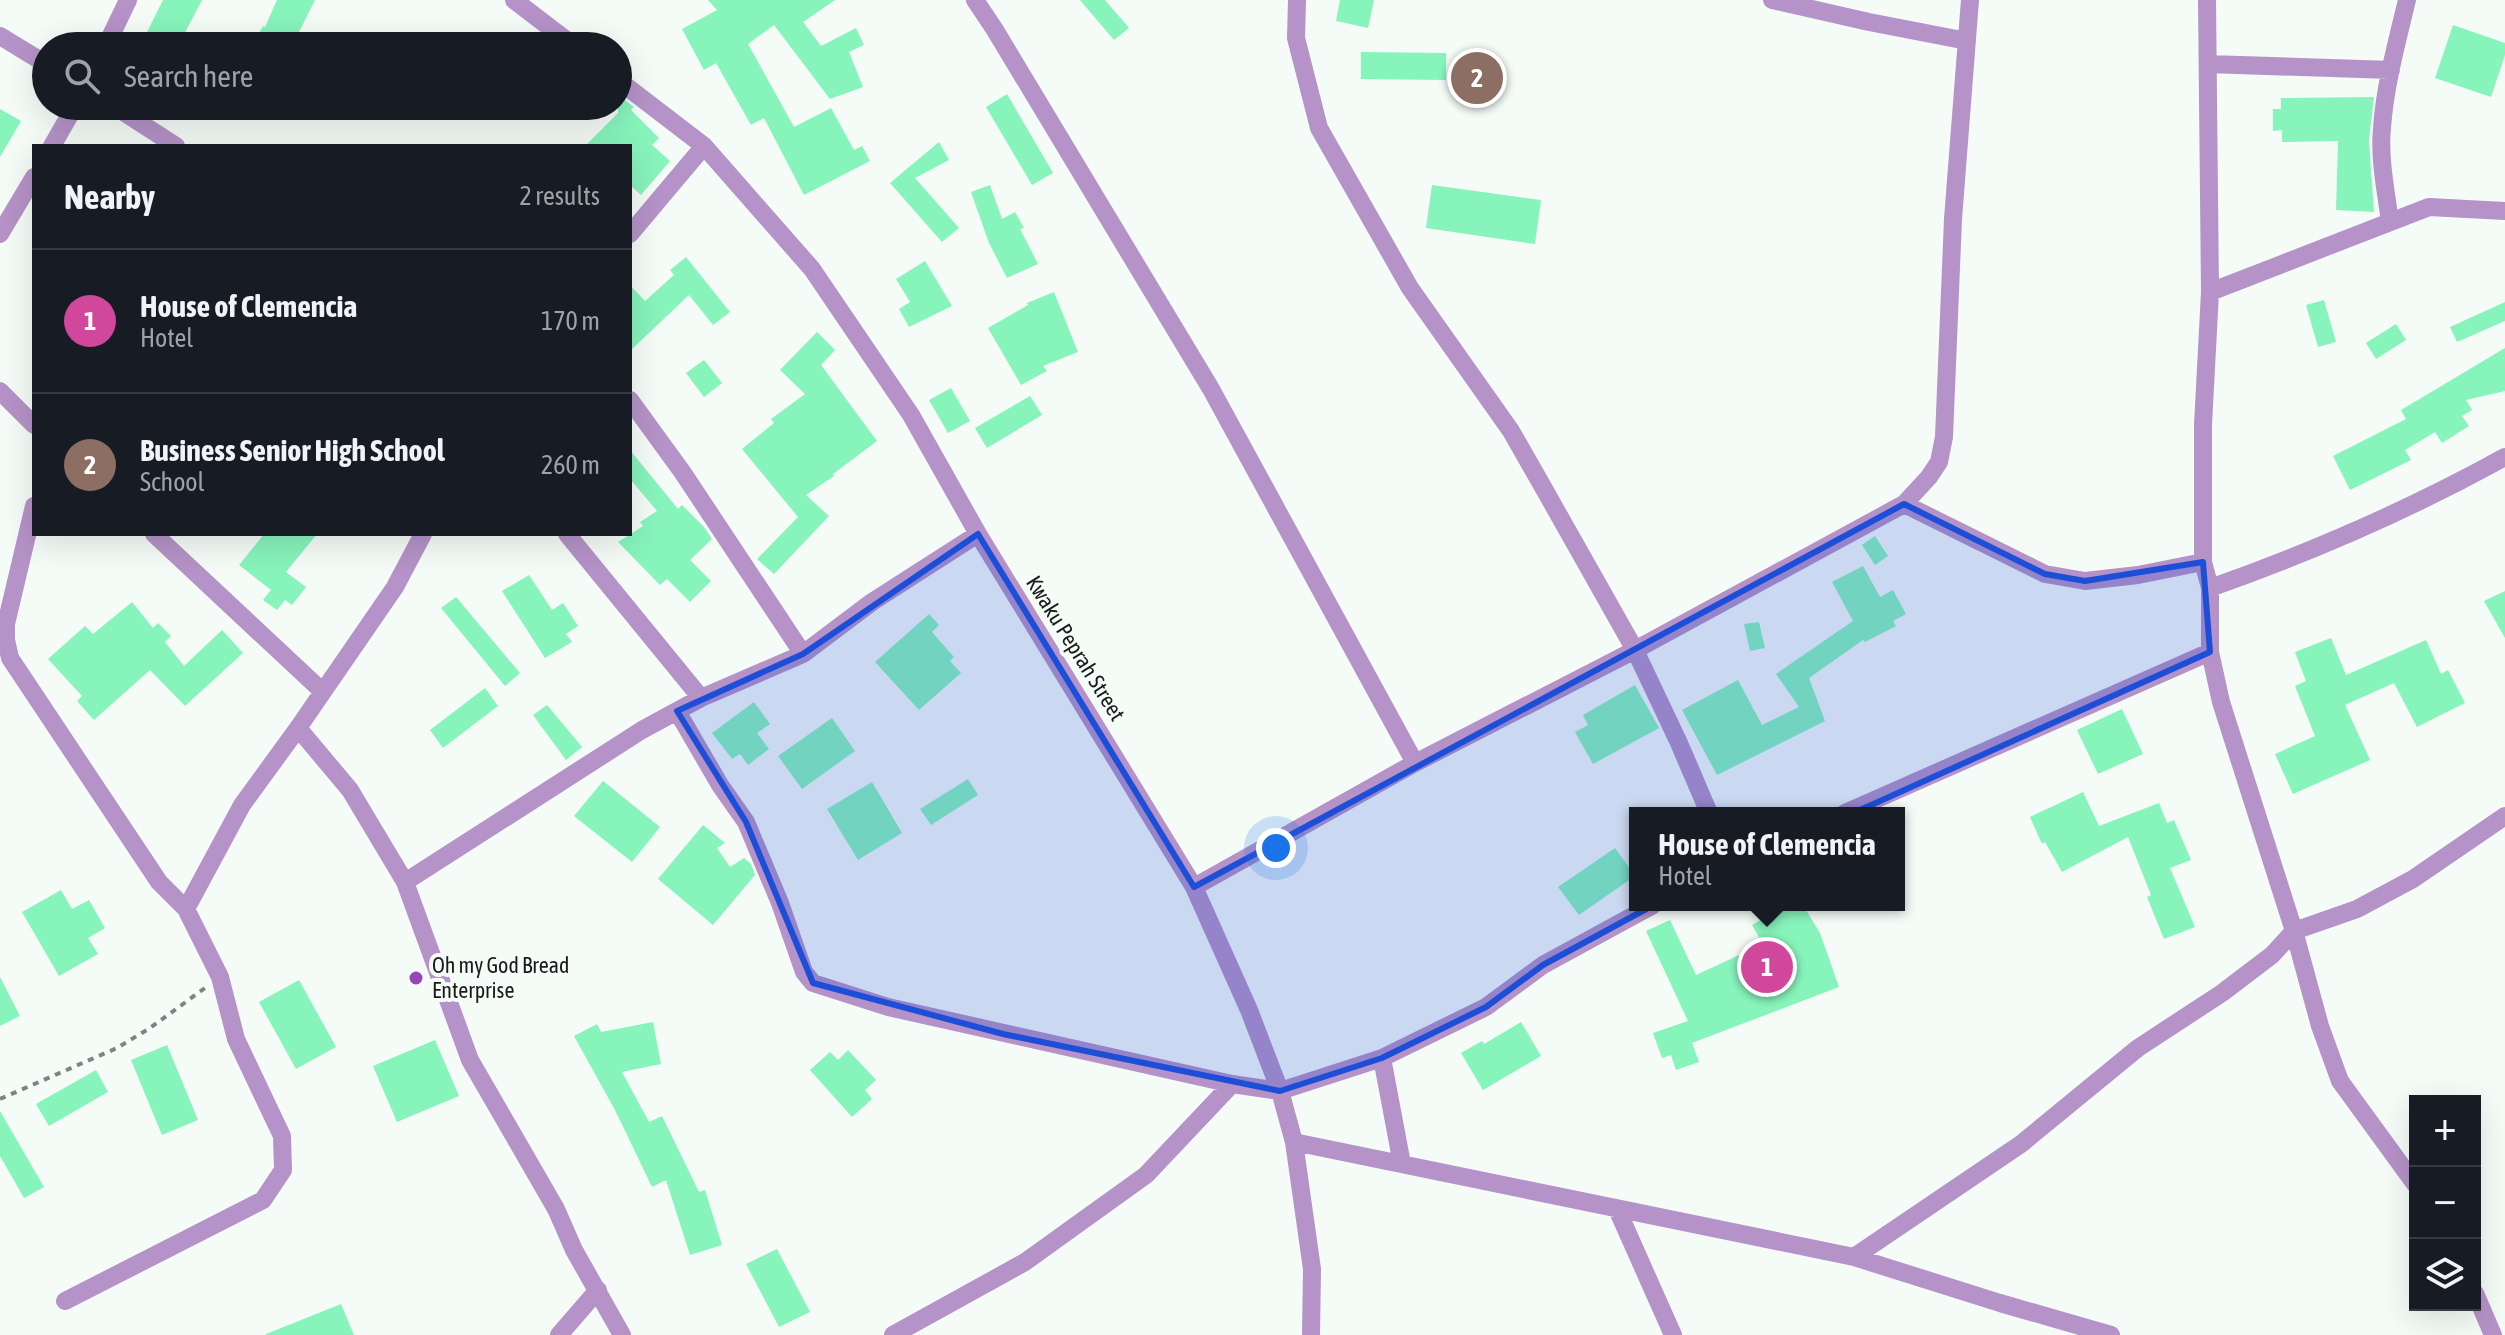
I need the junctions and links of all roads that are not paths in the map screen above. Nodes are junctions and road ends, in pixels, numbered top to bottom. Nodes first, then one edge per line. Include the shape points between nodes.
1 (128, 0) edge
2 (514, 0) edge
3 (975, 0) edge
4 (1297, 0) edge
5 (1772, 0) edge
6 (1970, 0) edge
7 (2207, 0) edge
8 (2407, 0) edge
9 (113, 32) edge
10 (556, 32) edge
11 (0, 36) edge
12 (1967, 41) junction
13 (32, 55) edge
14 (2208, 64) junction
15 (2391, 70) junction
16 (632, 91) edge
17 (67, 120) edge
18 (136, 120) edge
19 (53, 144) edge
20 (173, 144) edge
21 (704, 146) junction
22 (32, 180) edge
23 (2505, 211) edge
24 (2390, 222) junction
25 (632, 232) edge
26 (0, 234) edge
27 (2210, 292) junction
28 (0, 391) edge
29 (632, 403) edge
30 (32, 423) edge
31 (2505, 457) edge
32 (1904, 504) junction
33 (32, 514) edge
34 (978, 534) junction
35 (156, 536) edge
36 (422, 536) edge
37 (569, 536) edge
38 (2203, 562) junction
39 (2210, 588) junction
40 (1635, 650) junction
41 (2210, 652) junction
42 (803, 654) junction
43 (322, 691) junction
44 (701, 698) junction
45 (677, 711) junction
46 (298, 728) junction
47 (1415, 763) junction
48 (1706, 807) edge
49 (1859, 807) edge
50 (2505, 816) edge
51 (405, 882) junction
52 (1194, 887) junction
53 (186, 909) junction
54 (1642, 911) edge
55 (2294, 931) junction
56 (1382, 1058) junction
57 (1232, 1084) junction
58 (1280, 1091) junction
59 (1294, 1142) junction
60 (1402, 1164) junction
61 (2409, 1176) edge
62 (1617, 1209) junction
63 (1854, 1257) junction
64 (598, 1290) junction
65 (65, 1301) dead end
66 (2481, 1307) edge
67 (559, 1335) edge
68 (622, 1335) edge
69 (893, 1335) edge
70 (1311, 1335) edge
71 (1673, 1335) edge
72 (2111, 1335) edge
73 (2493, 1335) edge

1 - 9 street
2 - 10 street
3 - 47 street via 1211,389
4 - 40 street via 1296,38 1319,128 1410,288 1511,431
5 - 12 street
6 - 12 street
7 - 14 street
8 - 15 street
11 - 13 street
12 - 32 street via 1944,437 1939,462
14 - 15 street
14 - 27 street
15 - 24 street via 2382,130
16 - 21 street, Kwaku Peprah Street
17 - 19 street
18 - 20 street
21 - 25 street
21 - 34 street, Kwaku Peprah Street via 812,269 911,415
22 - 26 street
23 - 24 street via 2429,207
24 - 27 street
27 - 38 street
28 - 30 street
29 - 42 street
31 - 39 street via 2361,529
32 - 38 street via 2045,574 2085,581
32 - 40 street
33 - 53 street via 6,624 10,658 159,882
34 - 42 street
34 - 52 street, Kwaku Peprah Street
35 - 43 street
36 - 43 street via 395,587
37 - 44 street
38 - 39 street
39 - 41 street
40 - 47 street
40 - 48 street
41 - 49 street
41 - 55 street
42 - 44 street
43 - 46 street
44 - 45 street
45 - 51 street
45 - 57 street via 746,822 804,972 813,983 888,1007
46 - 51 street via 350,790
46 - 53 street via 242,805
47 - 52 street
50 - 55 street via 2413,879 2357,909
51 - 64 street via 470,1060
52 - 58 street, Kwaku Peprah Street
53 - 65 street via 220,977 236,1039 282,1136 283,1170 263,1200
54 - 56 street via 1543,965 1486,1007
55 - 61 street via 2340,1081
55 - 63 street via 2272,955 2138,1048 2021,1144
56 - 58 street
56 - 60 street
57 - 58 street
57 - 69 street via 1146,1175 1025,1262
58 - 59 street, Kwaku Peprah Street
59 - 60 street
59 - 70 street, Kwaku Peprah Street via 1312,1269
60 - 62 street
62 - 63 street
62 - 71 street
63 - 72 street
64 - 67 street
64 - 68 street
66 - 73 street

